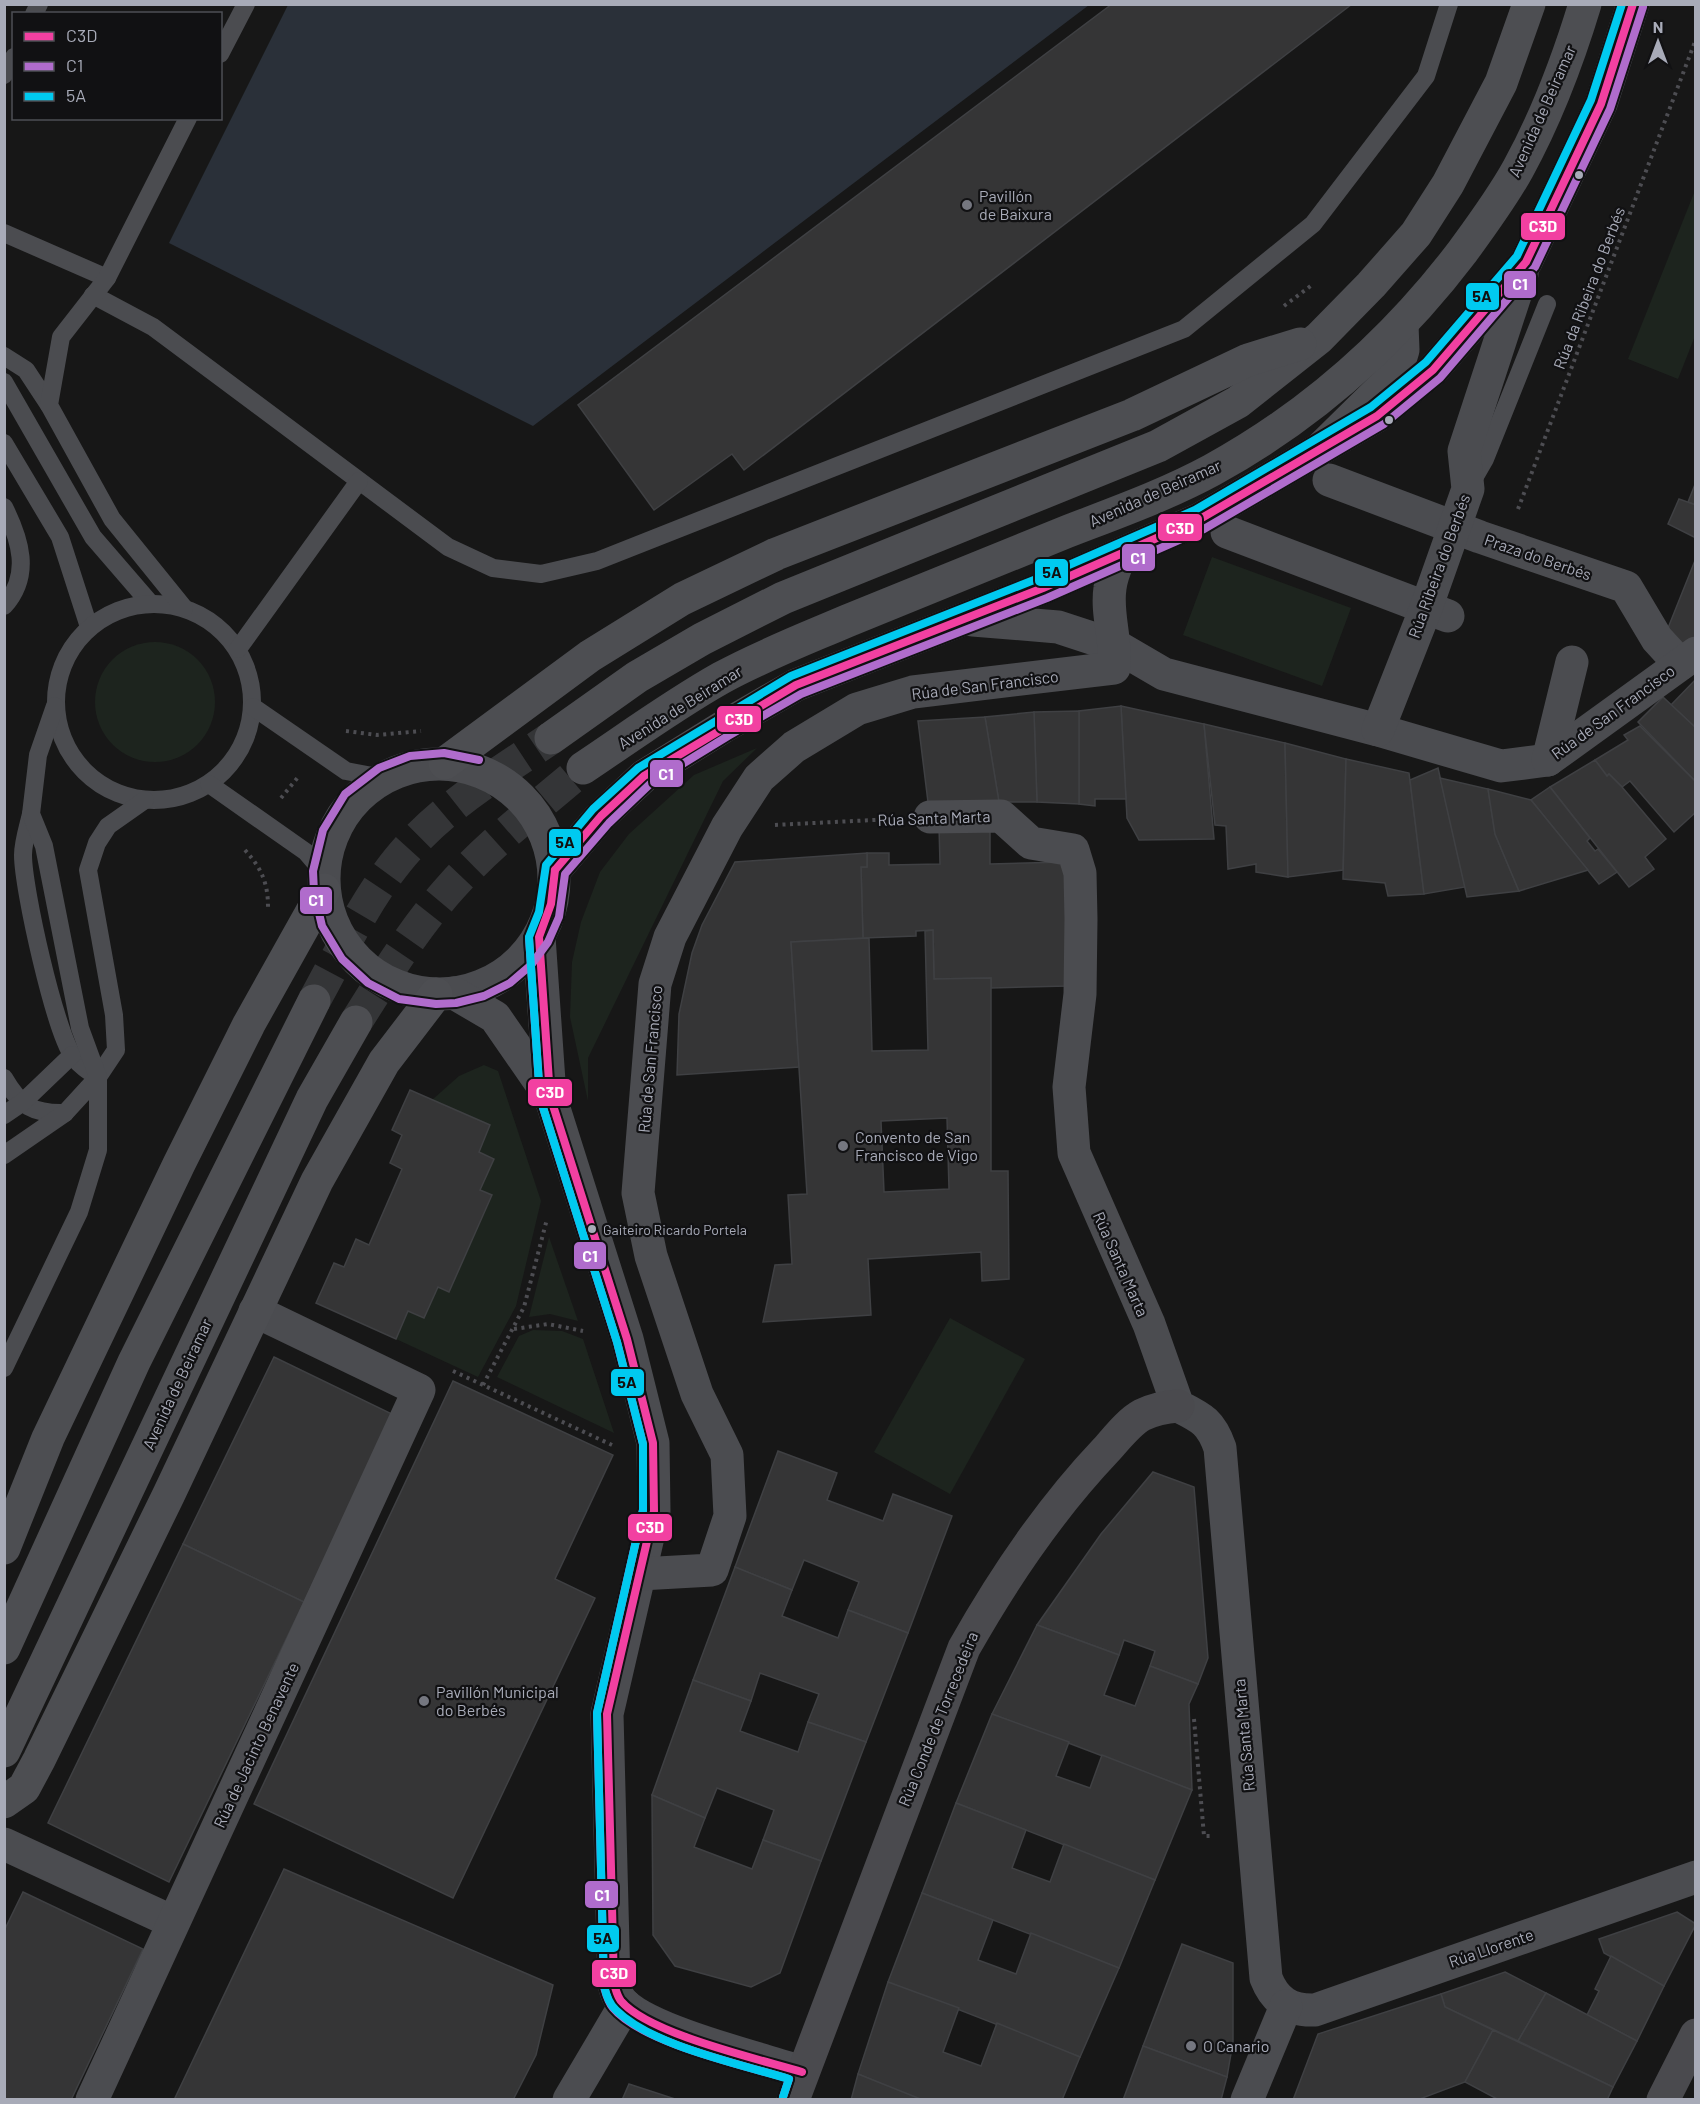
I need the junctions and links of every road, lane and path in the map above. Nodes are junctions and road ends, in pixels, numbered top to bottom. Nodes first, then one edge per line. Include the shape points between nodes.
1 (246, 4) edge
2 (1449, 4) edge
3 (1529, 4) edge
4 (1585, 4) edge
5 (1633, 4) edge
6 (1695, 39) edge
7 (222, 50) edge
8 (12, 61) edge
9 (4, 75) edge
10 (187, 120) edge
11 (4, 232) edge
12 (1526, 262) junction
13 (106, 278) junction
14 (93, 295) junction
15 (1547, 304) dead end
16 (1402, 325) junction
17 (1318, 338) junction
18 (4, 356) edge
19 (4, 382) edge
20 (50, 405) junction
21 (4, 443) edge
22 (1323, 466) junction
23 (359, 482) junction
24 (1468, 489) junction
25 (4, 507) edge
26 (1454, 528) junction
27 (1227, 532) dead end
28 (1504, 546) junction
29 (1120, 556) junction
30 (150, 603) junction
31 (4, 606) edge
32 (184, 608) junction
33 (1437, 612) junction
34 (966, 619) junction
35 (89, 627) junction
36 (1116, 646) junction
37 (238, 649) junction
38 (1688, 658) edge
39 (1572, 662) dead end
40 (55, 706) junction
41 (253, 707) junction
42 (428, 730) dead end
43 (1378, 730) junction
44 (551, 738) tunnel mouth
45 (319, 753) junction
46 (1548, 760) junction
47 (445, 763) junction
48 (583, 768) tunnel mouth
49 (383, 778) junction
50 (209, 784) junction
51 (146, 800) junction
52 (31, 814) junction
53 (930, 817) joint
54 (262, 821) junction
55 (727, 827) junction
56 (555, 870) junction
57 (324, 881) junction
58 (267, 915) dead end
59 (539, 937) junction
60 (445, 993) junction
61 (314, 1001) tunnel mouth
62 (357, 1022) tunnel mouth
63 (72, 1054) junction
64 (98, 1077) junction
65 (4, 1078) edge
66 (550, 1096) junction
67 (23, 1102) junction
68 (65, 1113) junction
69 (4, 1115) edge
70 (4, 1155) edge
71 (550, 1208) dead end
72 (255, 1311) junction
73 (513, 1329) junction
74 (589, 1333) dead end
75 (4, 1368) edge
76 (448, 1369) dead end
77 (483, 1385) junction
78 (1178, 1406) junction
79 (615, 1456) dead end
80 (4, 1548) edge
81 (640, 1574) junction
82 (4, 1648) edge
83 (1194, 1719) dead end
84 (4, 1751) edge
85 (4, 1802) edge
86 (1214, 1824) dead end
87 (4, 1844) edge
88 (1695, 1877) edge
89 (173, 1922) junction
90 (625, 2005) junction
91 (1286, 2006) junction
92 (1695, 2035) edge
93 (797, 2086) edge
94 (92, 2100) edge
95 (569, 2100) edge
96 (1247, 2100) edge
97 (1663, 2100) edge

1 - 7 lane
2 - 23 lane via 1426,76 1313,224 1184,329 597,561 542,574 494,568 448,548
3 - 17 main road via 1501,83 1448,184 1416,234
4 - 16 main road, Avenida de Beiramar via 1570,53 1518,169 1486,220
5 - 12 street via 1601,104
6 - 28 path, Rúa da Ribeira do Berbés
8 - 9 lane
10 - 13 lane
11 - 13 lane
12 - 22 street via 1433,370
12 - 24 street, Rúa Ribeira do Berbés via 1464,451
13 - 14 lane
14 - 20 lane via 61,337
14 - 23 lane via 153,327
15 - 24 lane via 1485,459
16 - 22 main road via 1403,350 1397,370
16 - 48 main road, Avenida de Beiramar via 1317,401 1210,471 779,650 720,679
17 - 44 main road via 1238,402 1158,446 783,598 637,677
17 - 47 main road via 1248,360 1132,415 777,554 682,599 590,657
18 - 20 lane via 26,370
19 - 30 lane via 93,537
20 - 32 lane via 112,519
21 - 35 lane via 60,537
22 - 26 street, Praza do Berbés
22 - 29 street
23 - 37 lane
24 - 26 street, Rúa Ribeira do Berbés
25 - 31 lane via 17,534 23,568
26 - 28 street, Praza do Berbés
26 - 33 street, Rúa Ribeira do Berbés
27 - 33 street
28 - 38 street, Praza do Berbés via 1626,587 1657,639
29 - 34 street
29 - 36 street via 1110,587 1110,619
30 - 32 lane
30 - 35 lane via 117,610
32 - 37 lane via 215,624
33 - 43 street, Rúa Ribeira do Berbés
34 - 36 street, Rúa de San Francisco via 1058,627
34 - 56 street via 796,685 723,727 644,776 601,816
35 - 40 lane via 70,649 58,677
36 - 43 street, Rúa de San Francisco via 1164,674
36 - 55 street, Rúa de San Francisco via 1114,668 914,692 857,709 794,747 759,778
37 - 41 lane via 250,677
38 - 46 street, Rúa de San Francisco
39 - 46 street
40 - 51 lane via 61,734 74,759 93,779 118,794
40 - 52 lane via 38,755
41 - 45 lane
41 - 50 lane via 247,738 231,763
42 - 45 path via 377,735 339,730
43 - 46 street, Rúa de San Francisco via 1501,766
45 - 49 lane via 346,771
45 - 54 path
47 - 49 street via 413,766
47 - 56 street via 477,770 507,785 531,808 547,837
49 - 57 street via 353,801 333,834
50 - 51 lane via 178,797
50 - 54 lane
51 - 64 lane via 108,826 88,870 114,1015 116,1050
52 - 63 lane via 23,854 31,912 56,1014
52 - 64 lane via 44,846 80,1028
53 - 55 path, Rúa Santa Marta
53 - 78 street, Rúa Santa Marta via 1001,816 1031,843 1073,850 1080,873 1081,919 1080,994 1069,1087 1074,1153 1149,1324
54 - 57 lane via 306,852
54 - 58 path via 241,847 265,877
55 - 81 street, Rúa de San Francisco via 670,937 655,984 638,1193 651,1256 697,1394 727,1455 730,1516 712,1570
56 - 59 street via 549,915
57 - 60 street via 332,922 349,951 374,974 403,988
57 - 80 main road via 179,1164 48,1438
59 - 60 street via 503,975 480,986
59 - 66 street
60 - 66 street via 495,1017
60 - 72 main road via 384,1062 317,1181
61 - 82 main road via 134,1362
62 - 84 main road, Avenida de Beiramar via 312,1099
63 - 64 lane
63 - 67 lane
64 - 68 lane
64 - 75 lane via 98,1150 79,1212
65 - 67 lane
66 - 81 street via 627,1339 653,1443 654,1511
67 - 68 lane via 41,1114
67 - 69 lane
68 - 70 lane
71 - 73 path via 524,1307
72 - 85 main road via 39,1760 24,1788
72 - 89 street, Rúa de Jacinto Benavente via 419,1390
73 - 74 path via 548,1324
73 - 77 path
76 - 77 path
77 - 79 path via 614,1446
78 - 91 street, Rúa Santa Marta via 1214,1429 1220,1448 1266,1978 1272,1993
78 - 93 main road, Rúa Conde de Torrecedeira via 1161,1407 1141,1415 1091,1466 1060,1501 969,1638
81 - 90 street via 607,1714 612,1964 616,1990
83 - 86 path via 1204,1836 1215,1836
87 - 89 street
88 - 91 street, Rúa Llorente via 1315,2010 1300,2011
89 - 94 street, Rúa de Jacinto Benavente
90 - 93 street via 650,2022
90 - 95 street
91 - 96 street
92 - 97 main road

